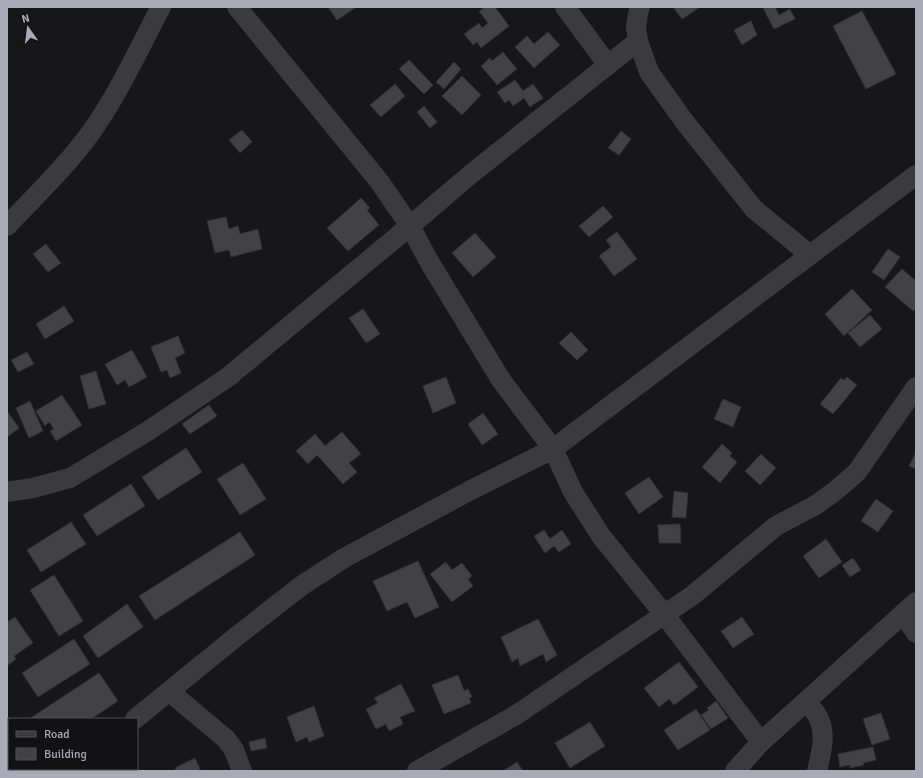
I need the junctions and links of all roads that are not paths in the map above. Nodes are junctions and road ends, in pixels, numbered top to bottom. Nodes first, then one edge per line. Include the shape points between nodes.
1 (161, 7) edge
2 (237, 7) edge
3 (565, 7) edge
4 (640, 7) edge
5 (638, 41) junction
6 (608, 65) junction
7 (916, 175) edge
8 (7, 226) edge
9 (410, 226) junction
10 (810, 255) junction
11 (916, 387) edge
12 (553, 449) junction
13 (7, 492) edge
14 (910, 609) edge
15 (664, 614) junction
16 (916, 633) edge
17 (170, 692) junction
18 (806, 702) junction
19 (136, 718) edge
20 (761, 742) junction
21 (242, 771) edge
22 (418, 771) edge
23 (735, 771) edge
24 (817, 771) edge

1 - 8 street via 117,91 89,135 64,166
2 - 9 street via 379,181
3 - 6 street
4 - 5 street via 636,27
5 - 6 street
5 - 10 street via 649,72 684,121 754,209
6 - 9 street via 470,174
7 - 10 street
9 - 12 street via 501,380
9 - 13 street via 228,377 148,431 70,478
10 - 12 street
11 - 15 street via 857,472 814,506 776,526 693,595
12 - 15 street via 573,492 601,536
12 - 17 street via 344,558 301,586 236,636
14 - 16 street
14 - 18 street
15 - 20 street
15 - 22 street via 516,715
17 - 19 street
17 - 21 street via 226,739 234,750
18 - 20 street
18 - 24 street via 818,716 822,732 823,745
20 - 23 street

